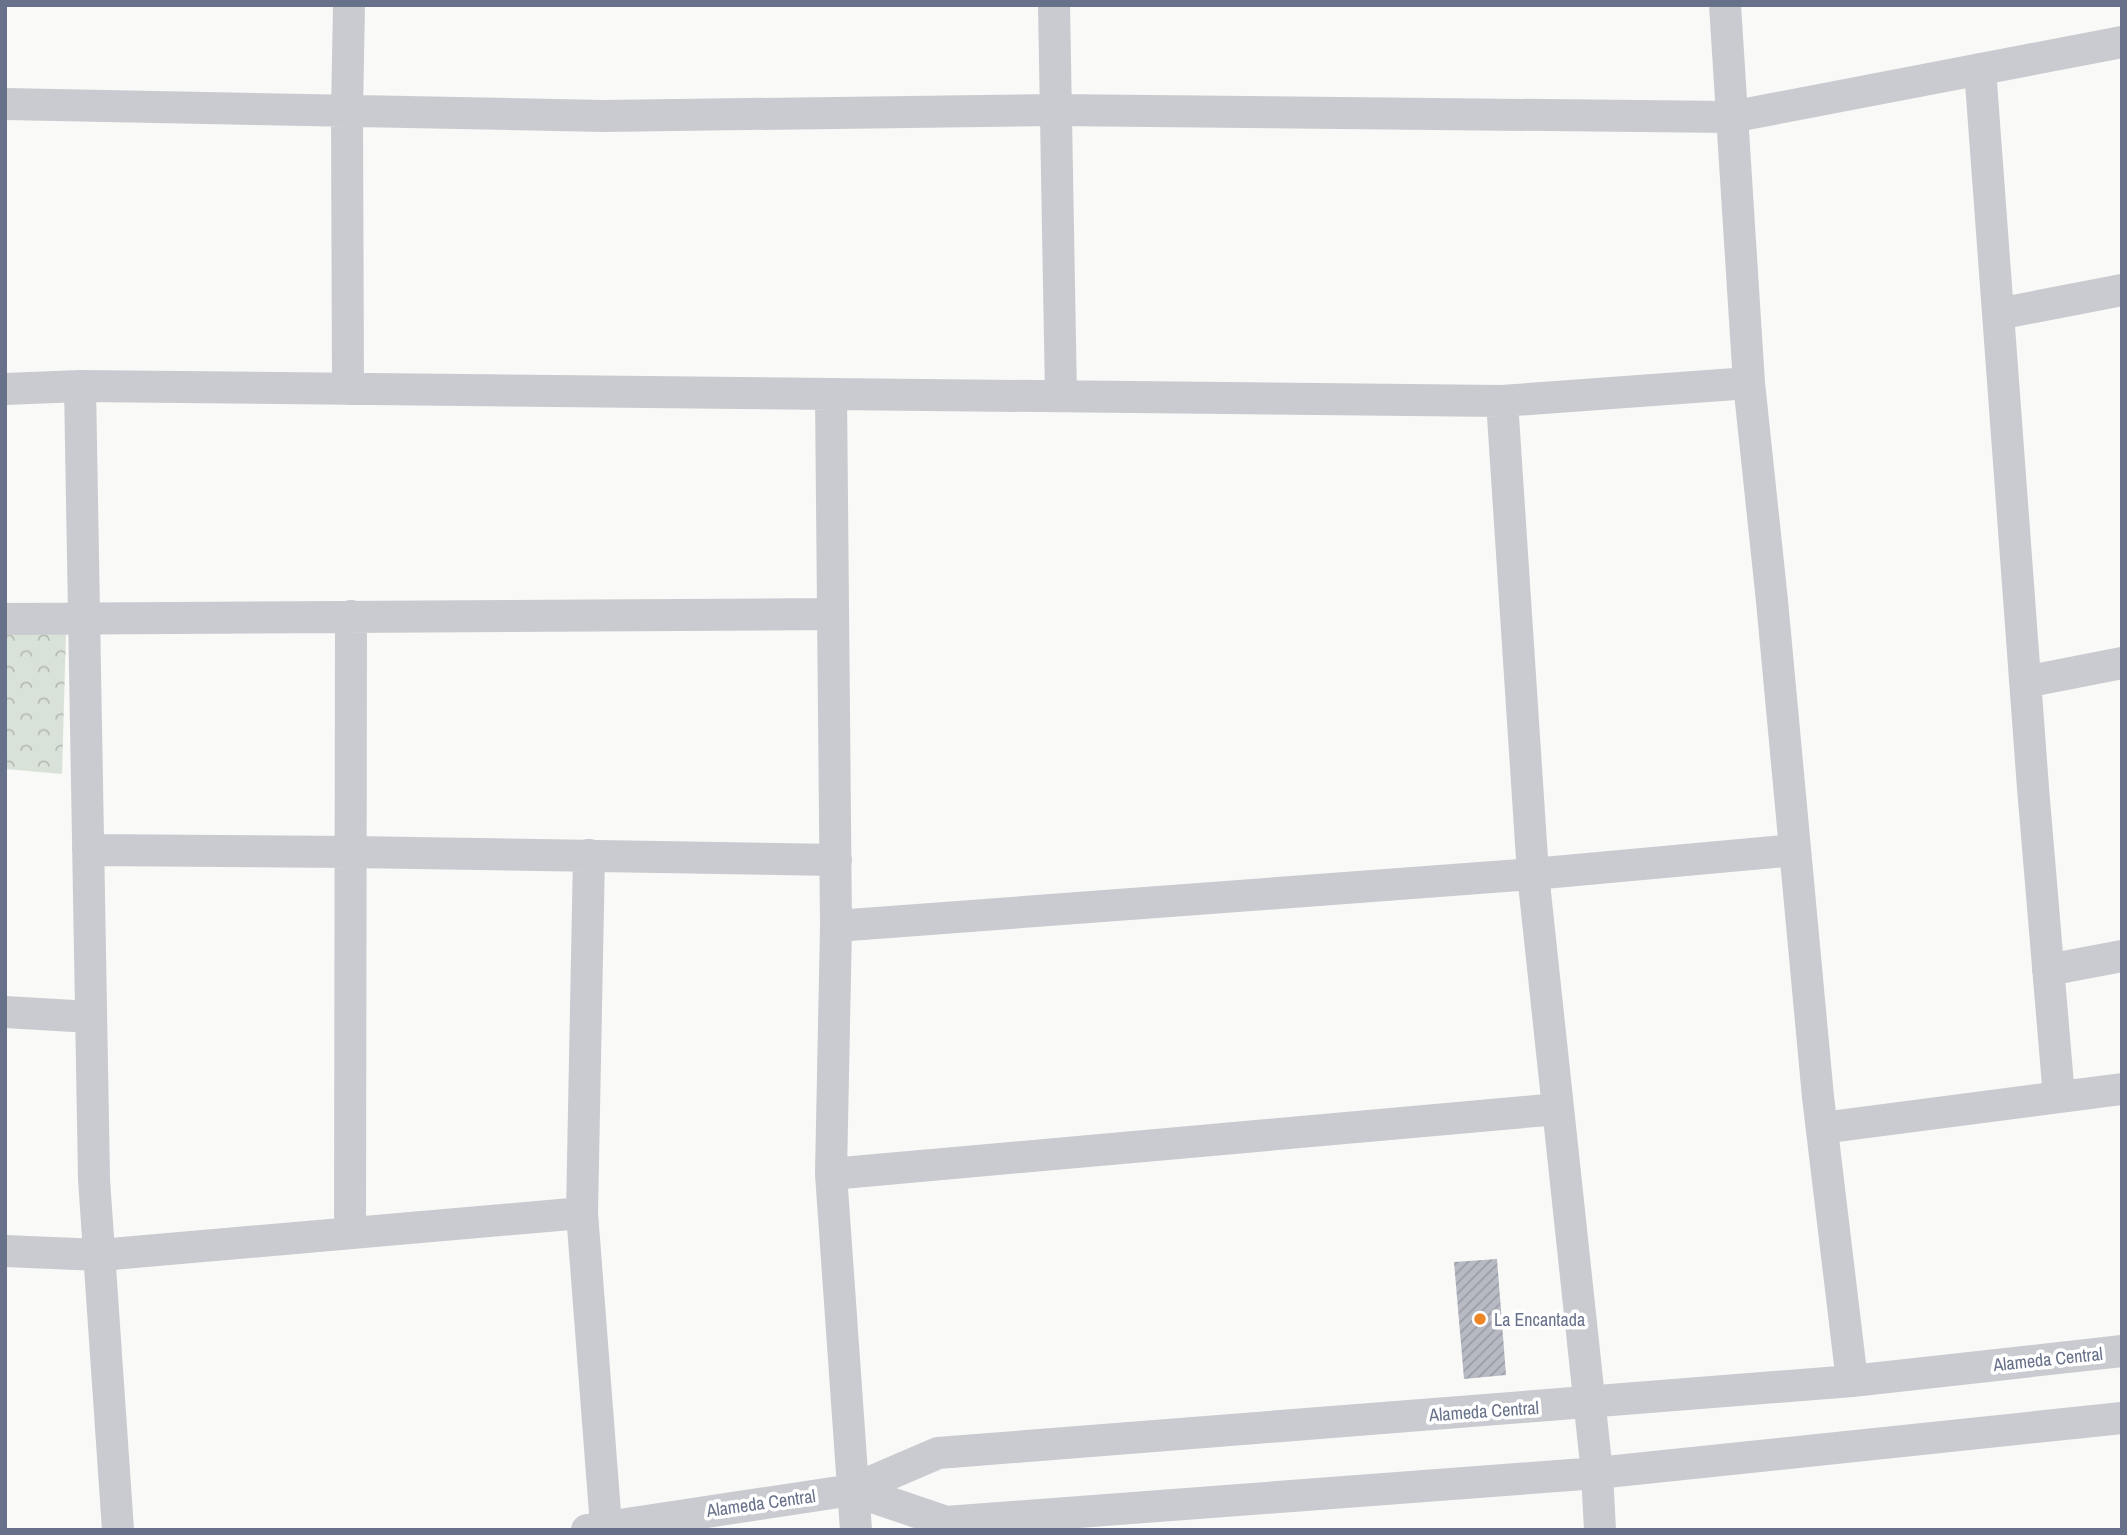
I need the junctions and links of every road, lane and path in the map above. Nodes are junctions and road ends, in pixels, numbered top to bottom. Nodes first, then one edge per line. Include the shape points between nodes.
1 (349, 5) edge
2 (1054, 5) edge
3 (1726, 5) edge
4 (2122, 42) edge
5 (1980, 69) junction
6 (5, 104) edge
7 (1055, 110) junction
8 (347, 111) junction
9 (1731, 117) junction
10 (2122, 290) edge
11 (1998, 314) junction
12 (1749, 383) junction
13 (80, 386) junction
14 (5, 389) edge
15 (348, 389) junction
16 (831, 394) junction
17 (1061, 396) junction
18 (1502, 401) junction
19 (833, 614) junction
20 (351, 616) junction
21 (84, 618) junction
22 (5, 620) edge
23 (2122, 663) edge
24 (2025, 682) junction
25 (88, 850) junction
26 (1795, 850) junction
27 (351, 852) junction
28 (589, 855) junction
29 (835, 860) junction
30 (1533, 874) junction
31 (836, 926) junction
32 (2122, 956) edge
33 (2049, 970) junction
34 (5, 1012) edge
35 (91, 1017) junction
36 (2122, 1089) edge
37 (2059, 1097) junction
38 (1558, 1109) junction
39 (1822, 1128) junction
40 (831, 1174) junction
41 (582, 1213) junction
42 (350, 1233) junction
43 (5, 1251) edge
44 (100, 1255) junction
45 (2122, 1351) edge
46 (1852, 1381) junction
47 (1588, 1403) junction
48 (2122, 1418) edge
49 (1597, 1474) junction
50 (852, 1490) junction
51 (596, 1528) edge
52 (118, 1530) edge
53 (856, 1530) edge
54 (1601, 1530) edge

1 - 8 street
2 - 7 street
3 - 9 street
4 - 5 street
5 - 9 street
5 - 11 street
6 - 8 street
7 - 8 street via 604,116
7 - 9 street
7 - 17 street
8 - 15 street
9 - 12 street
10 - 11 street
11 - 24 street
12 - 18 street
12 - 26 street
13 - 14 street
13 - 15 street
13 - 21 street
15 - 16 street
16 - 17 street
16 - 19 street
17 - 18 street
18 - 30 street
19 - 20 street
19 - 29 street
20 - 21 street
20 - 27 street
21 - 22 street
21 - 25 street
23 - 24 street
24 - 33 street
25 - 27 street
25 - 35 street
26 - 30 street
26 - 39 street
27 - 28 street
27 - 42 street
28 - 29 street
28 - 41 street
29 - 31 street
30 - 31 street
30 - 38 street
31 - 40 street
32 - 33 street
33 - 37 street
34 - 35 street
35 - 44 street
36 - 37 street
37 - 39 street
38 - 40 street
38 - 47 street
39 - 46 street
40 - 50 street
41 - 42 street
41 - 51 street
42 - 44 street
43 - 44 street
44 - 52 street
45 - 46 street, Alameda Central
46 - 47 street, Alameda Central
47 - 49 street
47 - 50 street, Alameda Central via 938,1452
48 - 49 street, Alameda Central
49 - 50 street, Alameda Central via 946,1521
49 - 54 street
50 - 51 street, Alameda Central
50 - 53 street

